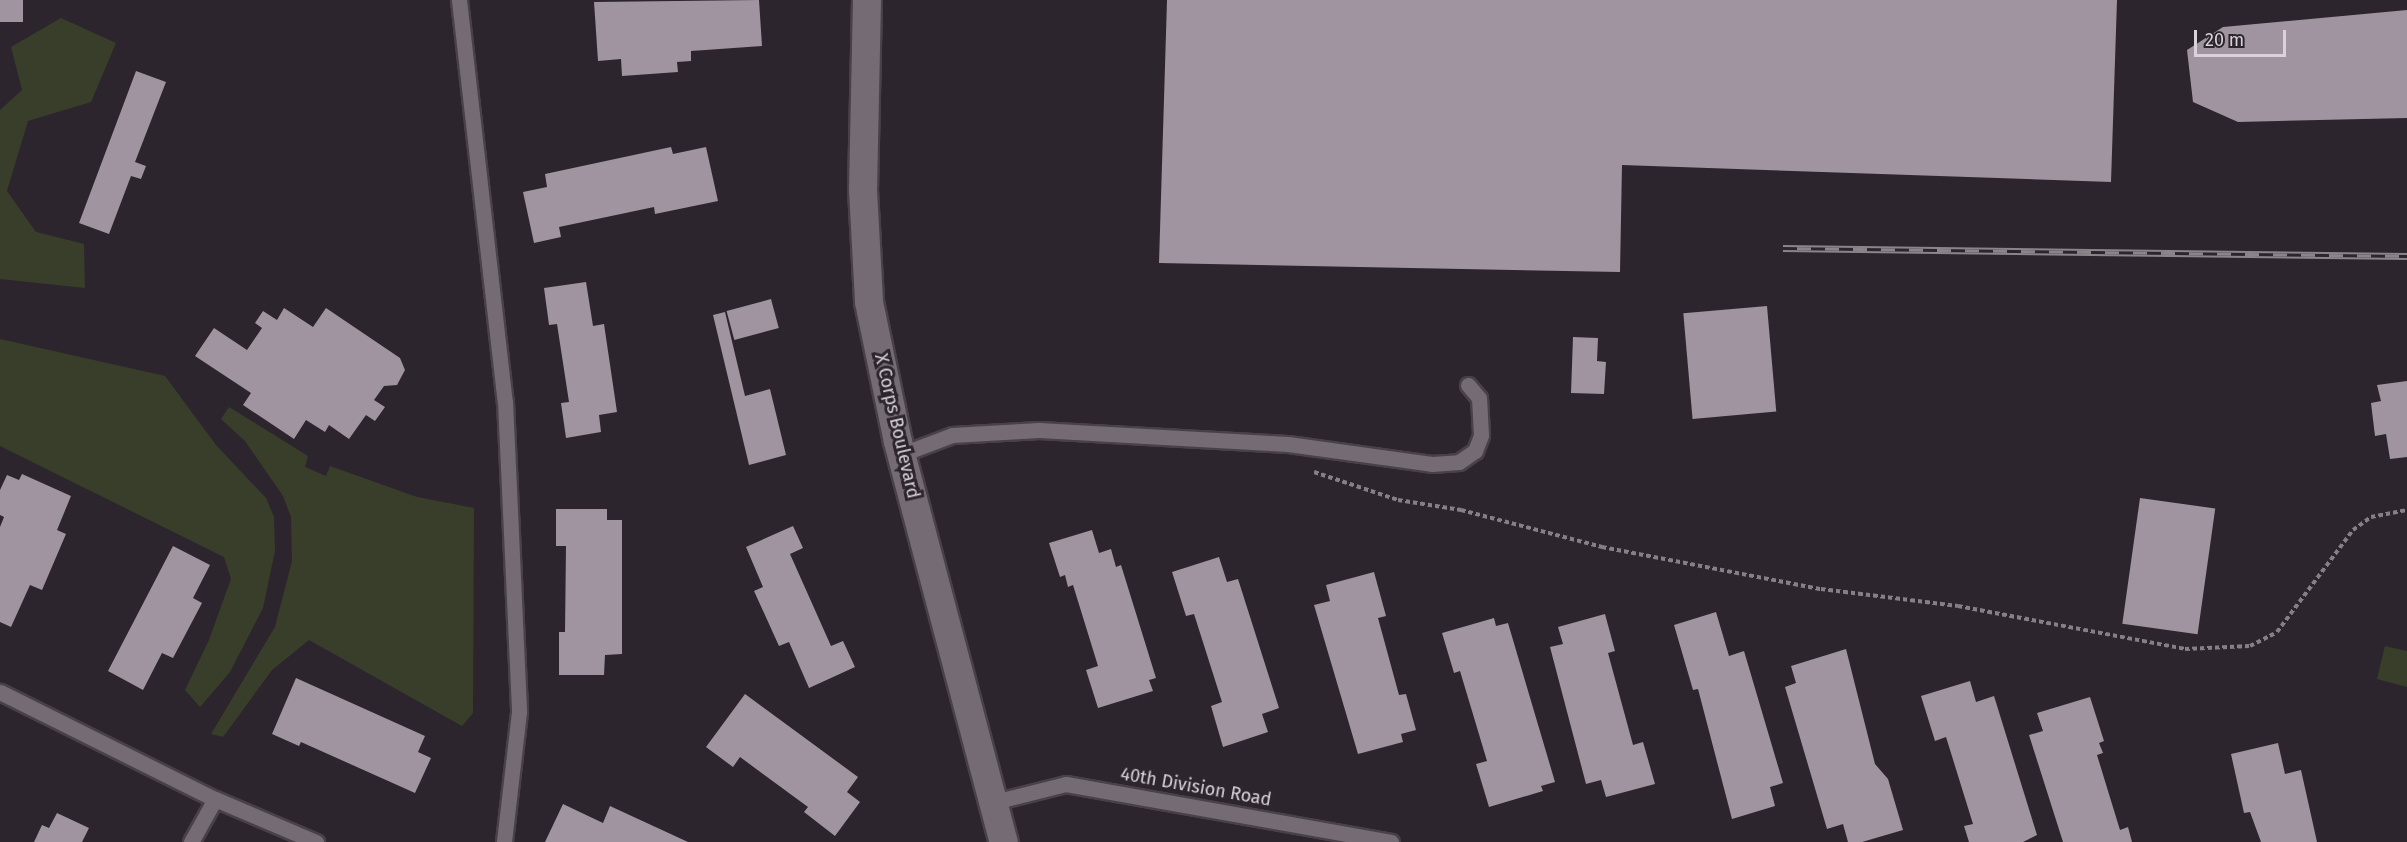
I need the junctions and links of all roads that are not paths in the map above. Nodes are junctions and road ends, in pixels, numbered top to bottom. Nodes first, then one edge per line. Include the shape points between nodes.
1 (459, 0) edge
2 (867, 0) edge
3 (1468, 385) dead end
4 (902, 454) junction
5 (0, 692) edge
6 (215, 799) junction
7 (994, 802) junction
8 (191, 842) edge
9 (316, 842) edge
10 (504, 842) edge
11 (1004, 842) edge
12 (1391, 842) edge

1 - 10 lane via 505,401 519,712
2 - 4 street, X Corps Boulevard via 862,190 869,302
3 - 4 lane via 1479,398 1481,435 1476,451 1459,462 1432,464 1275,443 1008,430 952,435
4 - 7 street, X Corps Boulevard
5 - 6 lane
6 - 8 lane
6 - 9 lane
7 - 11 street, X Corps Boulevard
7 - 12 lane, 40th Division Road via 1066,784

